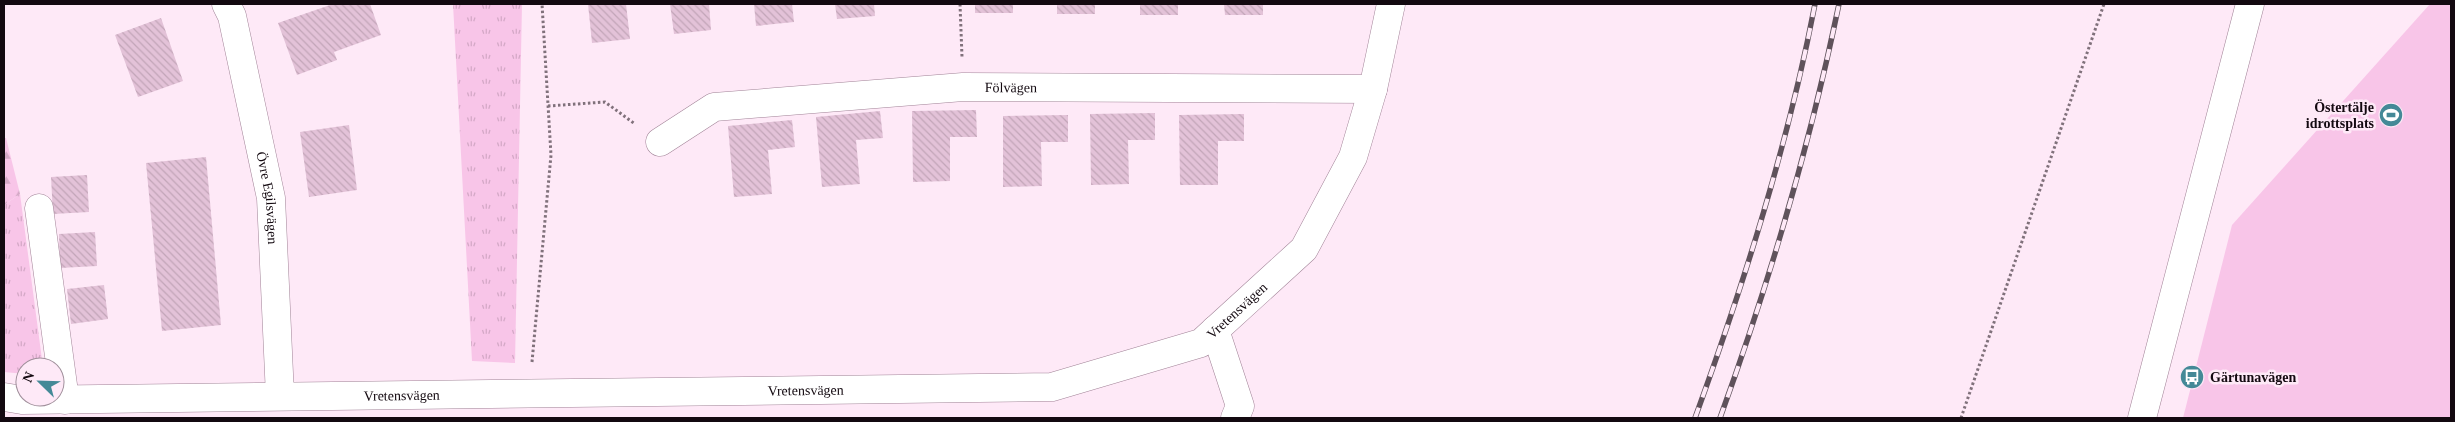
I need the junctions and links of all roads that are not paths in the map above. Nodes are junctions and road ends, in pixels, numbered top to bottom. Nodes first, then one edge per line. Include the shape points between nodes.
1 (226, 4) edge
2 (1392, 4) edge
3 (2250, 4) edge
4 (1374, 89) junction
5 (660, 142) road end
6 (40, 208) dead end
7 (1215, 330) junction
8 (59, 357) edge
9 (65, 400) edge
10 (264, 404) edge
11 (176, 408) edge
12 (1235, 418) edge
13 (2142, 418) edge

1 - 10 street, Övre Egilsvägen via 232,16 271,198
2 - 4 street, Vretensvägen
3 - 13 street
4 - 5 street, Fölvägen via 963,87 714,107
4 - 7 street, Vretensvägen via 1353,157 1304,249
6 - 8 street
7 - 10 street, Vretensvägen via 1201,342 1052,387 523,393
7 - 12 street via 1240,406
9 - 11 street, Vretensvägen
10 - 11 street, Vretensvägen

